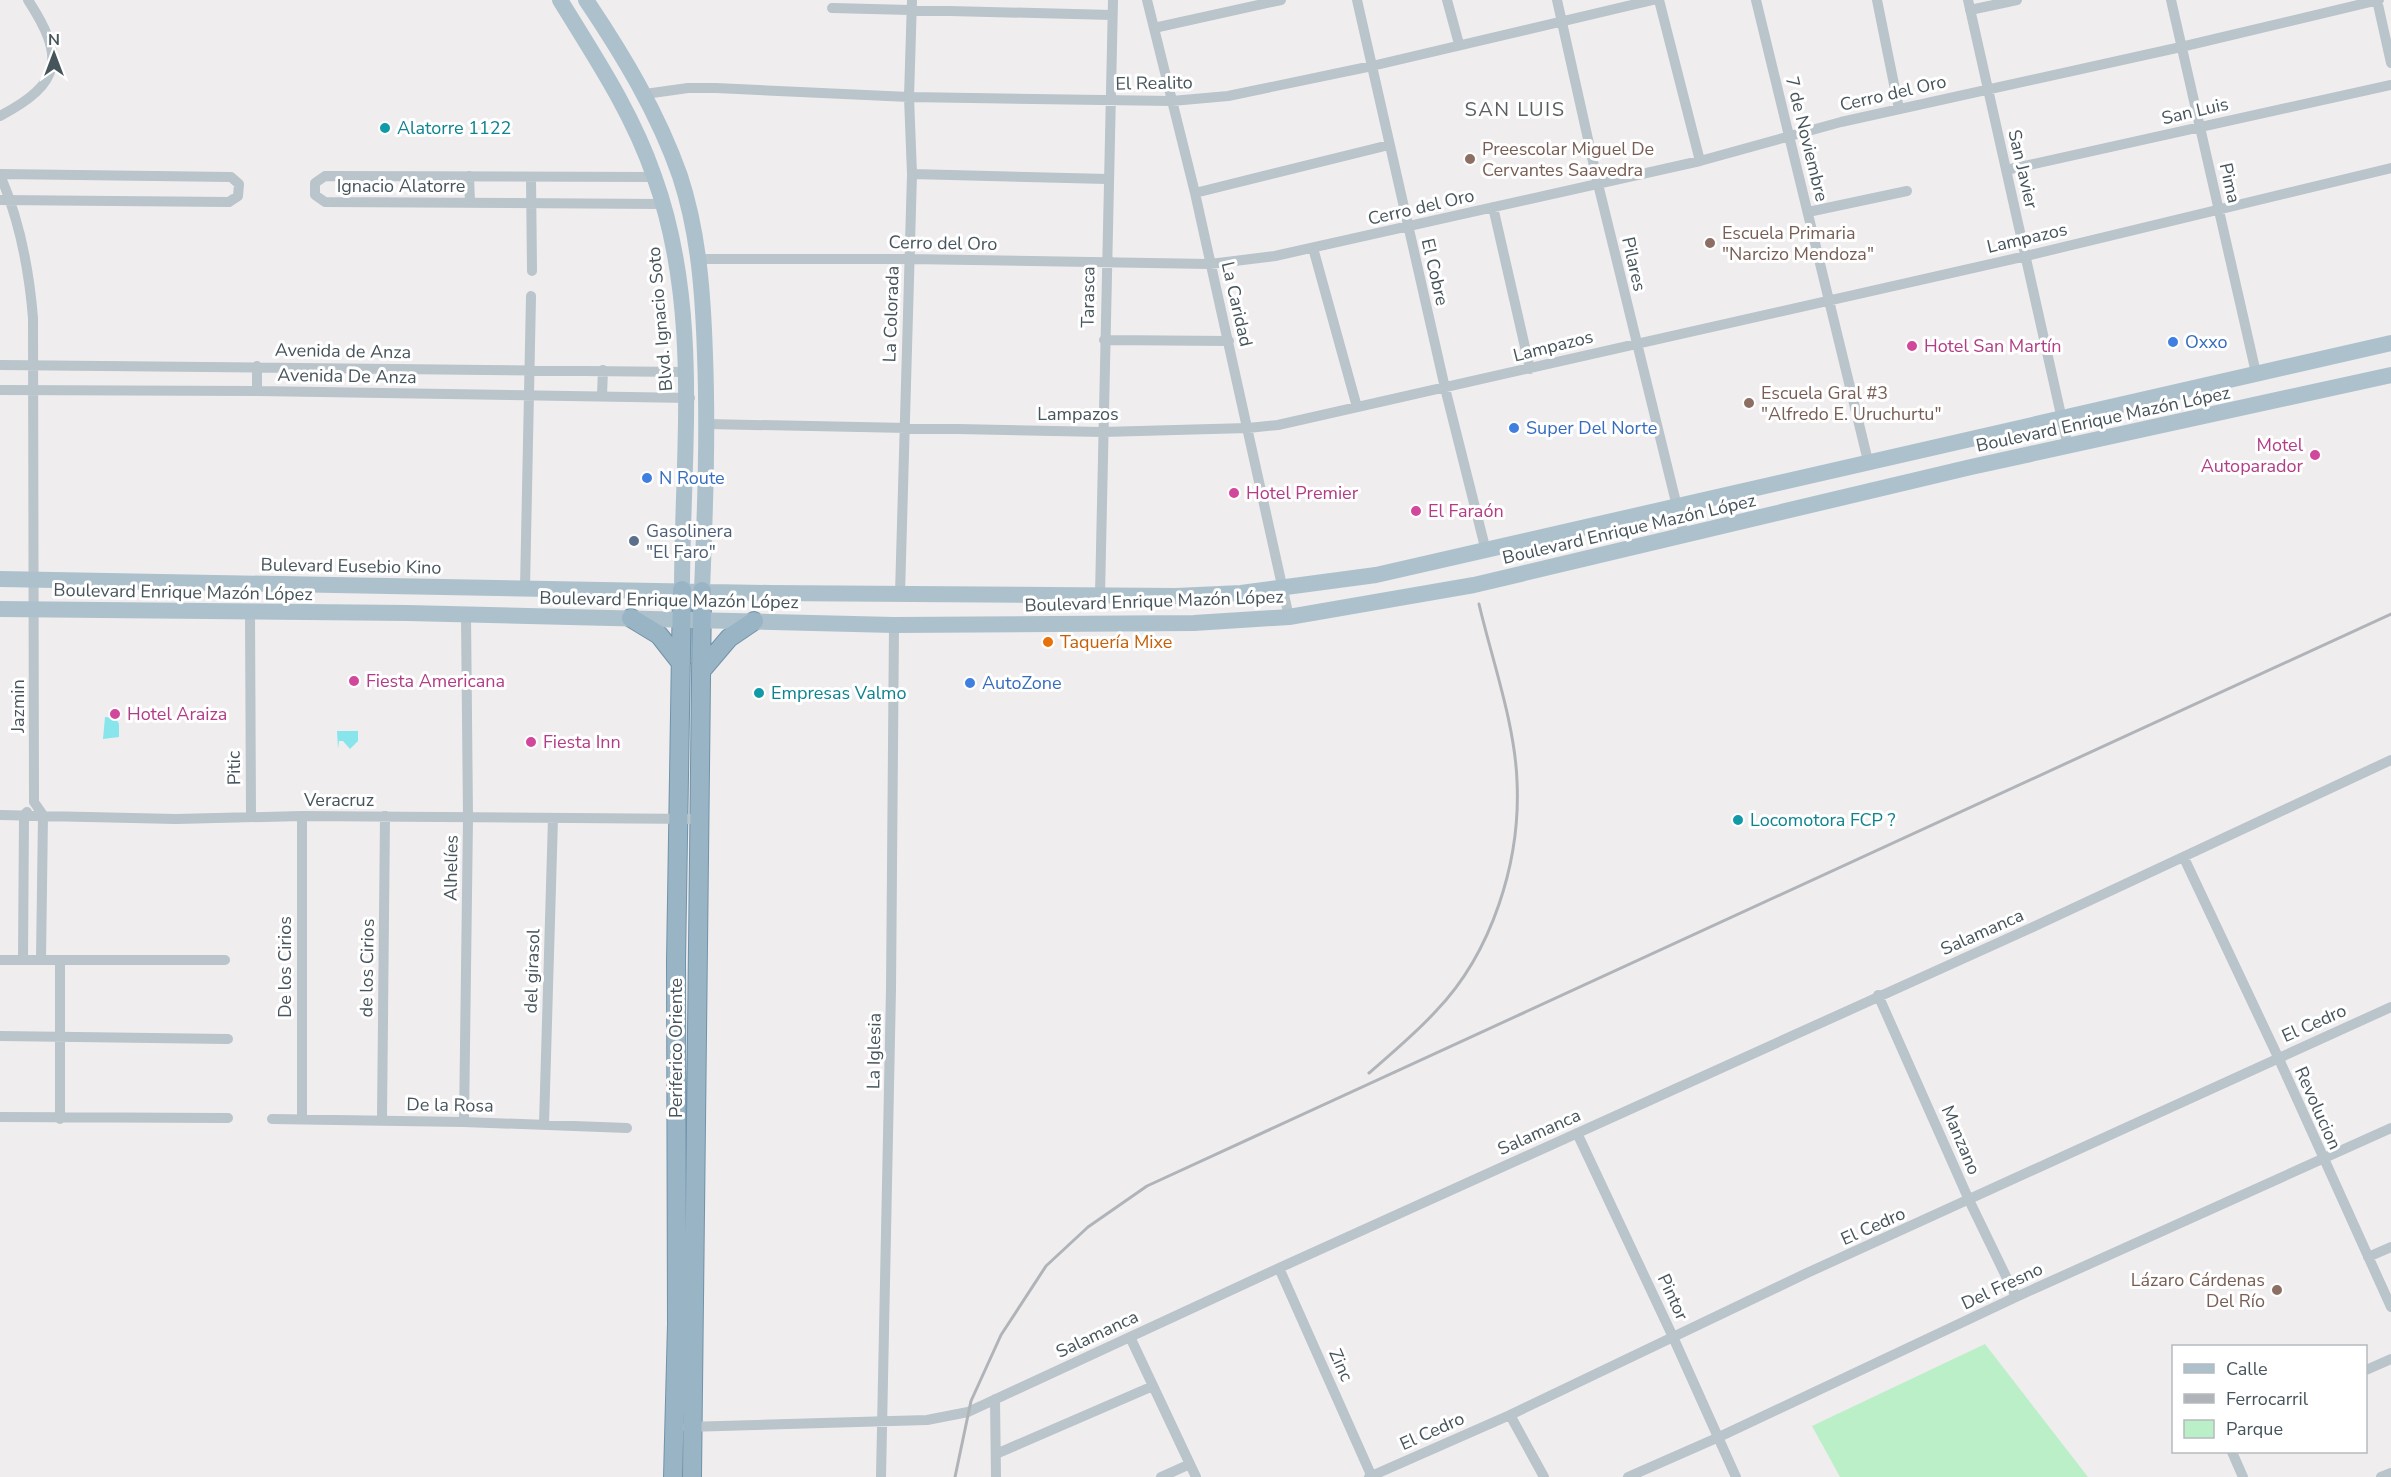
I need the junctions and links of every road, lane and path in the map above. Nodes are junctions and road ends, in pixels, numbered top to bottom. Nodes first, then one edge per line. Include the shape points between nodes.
1 (28, 0) edge
2 (560, 0) edge
3 (586, 0) edge
4 (1113, 0) edge
5 (1147, 0) edge
6 (1281, 0) edge
7 (1357, 0) edge
8 (1447, 0) edge
9 (1557, 0) edge
10 (1653, 0) edge
11 (1659, 0) edge
12 (1756, 0) edge
13 (1877, 0) edge
14 (2017, 0) edge
15 (2171, 0) edge
16 (2378, 0) edge
17 (912, 5) edge
18 (1969, 5) edge
19 (832, 8) dead end
20 (1112, 15) junction
21 (1562, 20) junction
22 (1154, 28) junction
23 (1459, 44) junction
24 (2181, 47) junction
25 (2391, 63) edge
26 (1372, 66) junction
27 (2391, 85) edge
28 (1988, 88) junction
29 (645, 94) junction
30 (909, 97) junction
31 (1109, 100) junction
32 (1172, 101) junction
33 (1899, 109) junction
34 (0, 116) edge
35 (2201, 127) junction
36 (1788, 136) junction
37 (1389, 145) junction
38 (1700, 160) junction
39 (2391, 168) edge
40 (2006, 170) junction
41 (912, 174) junction
42 (0, 175) edge
43 (469, 176) junction
44 (531, 177) junction
45 (655, 177) junction
46 (1107, 179) junction
47 (1598, 184) junction
48 (1907, 191) dead end
49 (1195, 192) junction
50 (5, 200) edge
51 (470, 203) junction
52 (532, 203) junction
53 (663, 204) junction
54 (1493, 207) junction
55 (2219, 208) junction
56 (1808, 212) junction
57 (1408, 227) junction
58 (1313, 248) junction
59 (2026, 256) junction
60 (910, 259) junction
61 (700, 260) junction
62 (1105, 264) junction
63 (1210, 264) junction
64 (532, 272) dead end
65 (531, 296) dead end
66 (1830, 300) junction
67 (1104, 340) junction
68 (1229, 341) junction
69 (1636, 342) junction
70 (2391, 343) edge
71 (0, 365) edge
72 (34, 365) junction
73 (257, 366) junction
74 (529, 369) junction
75 (1530, 369) junction
76 (603, 370) junction
77 (685, 372) junction
78 (2256, 373) junction
79 (2391, 375) edge
80 (1445, 388) junction
81 (0, 390) edge
82 (34, 390) junction
83 (257, 391) junction
84 (528, 395) junction
85 (602, 395) junction
86 (690, 398) junction
87 (1357, 407) junction
88 (2061, 417) junction
89 (707, 424) junction
90 (903, 428) junction
91 (1248, 428) junction
92 (1104, 432) junction
93 (2068, 446) junction
94 (1868, 461) junction
95 (1677, 506) junction
96 (1684, 535) junction
97 (1486, 551) junction
98 (0, 579) edge
99 (34, 579) junction
100 (525, 588) junction
101 (1282, 588) junction
102 (682, 590) junction
103 (702, 591) junction
104 (900, 594) junction
105 (1100, 596) junction
106 (0, 609) edge
107 (34, 610) junction
108 (250, 611) junction
109 (466, 615) junction
110 (1289, 617) junction
111 (632, 618) junction
112 (682, 619) junction
113 (702, 619) junction
114 (754, 621) junction
115 (894, 625) junction
116 (681, 663) junction
117 (701, 671) junction
118 (2391, 760) edge
119 (34, 802) junction
120 (0, 815) edge
121 (24, 815) junction
122 (43, 815) junction
123 (302, 816) junction
124 (385, 816) junction
125 (251, 817) junction
126 (468, 818) junction
127 (553, 818) junction
128 (679, 818) junction
129 (699, 819) junction
130 (2184, 858) junction
131 (42, 913) junction
132 (23, 914) junction
133 (0, 960) edge
134 (23, 960) junction
135 (42, 960) junction
136 (60, 960) junction
137 (225, 960) dead end
138 (1878, 995) junction
139 (2391, 1007) edge
140 (0, 1036) edge
141 (60, 1038) junction
142 (228, 1039) dead end
143 (2278, 1058) junction
144 (0, 1117) edge
145 (228, 1118) dead end
146 (60, 1119) junction
147 (272, 1119) dead end
148 (302, 1119) junction
149 (382, 1120) junction
150 (464, 1122) junction
151 (544, 1124) junction
152 (627, 1128) dead end
153 (2391, 1128) edge
154 (1577, 1133) junction
155 (2323, 1160) junction
156 (1970, 1200) junction
157 (2391, 1247) edge
158 (2368, 1257) junction
159 (1279, 1268) junction
160 (2016, 1297) junction
161 (2391, 1307) edge
162 (1130, 1336) junction
163 (1673, 1337) junction
164 (2391, 1359) edge
165 (2367, 1371) edge
166 (1153, 1386) junction
167 (995, 1399) junction
168 (1510, 1415) junction
169 (882, 1422) junction
170 (675, 1426) junction
171 (693, 1427) junction
172 (1719, 1437) junction
173 (2232, 1453) edge
174 (996, 1455) junction
175 (1190, 1464) junction
176 (2391, 1473) edge
177 (673, 1477) edge
178 (692, 1477) edge
179 (881, 1477) edge
180 (996, 1477) edge
181 (1161, 1477) edge
182 (1196, 1477) edge
183 (1371, 1477) edge
184 (1544, 1477) edge
185 (1628, 1477) edge
186 (1736, 1477) edge
187 (2243, 1477) edge
188 (2381, 1477) edge

1 - 34 street via 51,41 51,68 32,97
2 - 45 main road, Blvd. Ignacio Soto via 633,123
3 - 29 main road
4 - 20 street, Tarasca
5 - 22 street, La Caridad
6 - 22 street
7 - 26 street, El Cobre
8 - 23 street
9 - 21 street, Pilares
10 - 21 street, El Realito
11 - 38 street
12 - 36 street, 7 de Noviembre
13 - 33 street
14 - 18 street
15 - 24 street, Pima
16 - 24 street, Cerro del Oro
16 - 25 street
17 - 19 street
17 - 20 street
17 - 30 street, La Colorada
18 - 28 street, San Javier
20 - 31 street, Tarasca
21 - 23 street, El Realito
21 - 47 street, Pilares
22 - 32 street, La Caridad
23 - 26 street, El Realito
24 - 28 street, Cerro del Oro
24 - 35 street, Pima
26 - 32 street, El Realito via 1228,96
26 - 37 street, El Cobre
27 - 35 street, San Luis
28 - 33 street, Cerro del Oro
28 - 40 street, San Javier
29 - 30 street, El Realito via 716,88
29 - 61 main road via 680,176
30 - 31 street, El Realito
30 - 41 street, La Colorada
31 - 32 street, El Realito
31 - 46 street, Tarasca
32 - 49 street, La Caridad
33 - 36 street, Cerro del Oro
35 - 40 street, San Luis
35 - 55 street, Pima
36 - 38 street, Cerro del Oro
36 - 56 street, 7 de Noviembre
37 - 49 street
37 - 57 street, El Cobre
38 - 47 street, Cerro del Oro
39 - 55 street, Lampazos
40 - 59 street, San Javier
41 - 46 street
41 - 60 street, La Colorada
42 - 50 street, Jazmin
42 - 50 street via 231,177 240,189 229,202
43 - 44 street, Ignacio Alatorre
43 - 51 street
43 - 51 street, Ignacio Alatorre via 325,176 315,183 314,189 315,195 325,202
44 - 45 street, Ignacio Alatorre
44 - 52 street
45 - 53 main road, Blvd. Ignacio Soto
45 - 61 main road via 673,193 688,249
46 - 62 street, Tarasca
47 - 54 street, Cerro del Oro
47 - 69 street, Pilares
48 - 56 street
49 - 63 street, La Caridad
50 - 72 street, Jazmin via 31,287
51 - 52 street, Ignacio Alatorre
52 - 53 street, Ignacio Alatorre
52 - 64 street
53 - 77 main road, Blvd. Ignacio Soto via 676,255
54 - 57 street, Cerro del Oro
54 - 75 street
55 - 59 street, Lampazos
55 - 78 street, Pima
56 - 66 street, 7 de Noviembre
57 - 58 street, Cerro del Oro
57 - 80 street, El Cobre
58 - 63 street, Cerro del Oro
58 - 87 street
59 - 66 street, Lampazos
59 - 88 street, San Javier
60 - 61 street, Cerro del Oro
60 - 62 street, Cerro del Oro
60 - 90 street, La Colorada
61 - 89 main road
62 - 63 street, Cerro del Oro
62 - 67 street, Tarasca
63 - 68 street, La Caridad
65 - 74 street
66 - 69 street, Lampazos
66 - 94 street, 7 de Noviembre
67 - 68 street
67 - 92 street, Tarasca
68 - 91 street, La Caridad
69 - 75 street, Lampazos
69 - 95 street, Pilares
70 - 78 main road, Boulevard Enrique Mazón López
71 - 72 street, Avenida de Anza
72 - 73 street, Avenida de Anza
72 - 82 street, Jazmin
73 - 74 street, Avenida de Anza
73 - 83 street
74 - 76 street, Avenida de Anza
74 - 84 street
75 - 80 street, Lampazos
76 - 77 street, Avenida de Anza
76 - 85 street
77 - 86 main road, Blvd. Ignacio Soto
78 - 88 main road, Boulevard Enrique Mazón López
79 - 93 main road, Boulevard Enrique Mazón López
80 - 87 street, Lampazos
80 - 97 street, El Cobre
81 - 82 street, Avenida De Anza
82 - 83 street, Avenida De Anza
82 - 99 street, Jazmin
83 - 84 street, Avenida De Anza
84 - 85 street, Avenida De Anza
84 - 100 street
85 - 86 street, Avenida De Anza
86 - 89 main road via 695,422
86 - 102 main road, Blvd. Ignacio Soto
87 - 91 street, Lampazos
88 - 93 street, San Javier
88 - 94 main road, Boulevard Enrique Mazón López
89 - 90 street, Lampazos
89 - 103 main road
90 - 92 street, Lampazos
90 - 104 street, La Colorada
91 - 92 street, Lampazos
91 - 101 street, La Caridad
92 - 105 street, Tarasca
93 - 96 main road, Boulevard Enrique Mazón López
94 - 95 main road, Boulevard Enrique Mazón López
95 - 96 street, Pilares
95 - 97 main road, Boulevard Enrique Mazón López
96 - 110 main road, Boulevard Enrique Mazón López via 1462,588
97 - 101 main road, Boulevard Enrique Mazón López via 1376,575
98 - 99 main road, Bulevard Eusebio Kino
99 - 100 main road, Bulevard Eusebio Kino
99 - 107 street, Jazmin
100 - 102 main road, Bulevard Eusebio Kino
101 - 105 main road, Boulevard Enrique Mazón López
101 - 110 street, La Caridad
102 - 103 main road, Bulevard Eusebio Kino
102 - 112 highway, Periferico Oriente
103 - 104 main road, Boulevard Enrique Mazón López
103 - 113 highway, Periferico Oriente
104 - 105 main road, Boulevard Enrique Mazón López
106 - 107 main road, Boulevard Enrique Mazón López
107 - 108 main road, Boulevard Enrique Mazón López
107 - 119 street, Jazmin
108 - 109 main road, Boulevard Enrique Mazón López
108 - 125 street, Pitic
109 - 111 main road, Boulevard Enrique Mazón López
109 - 126 street, Alhelíes
110 - 115 main road, Boulevard Enrique Mazón López via 1194,623
111 - 112 main road, Boulevard Enrique Mazón López
111 - 116 highway via 667,642
112 - 113 main road, Boulevard Enrique Mazón López
112 - 116 highway, Periferico Oriente
113 - 114 main road, Boulevard Enrique Mazón López
113 - 117 highway, Periferico Oriente
114 - 115 main road, Boulevard Enrique Mazón López
114 - 117 highway via 729,638
115 - 169 street, La Iglesia
116 - 128 highway, Periferico Oriente
117 - 129 highway, Periferico Oriente
118 - 130 street, Salamanca
119 - 121 street
119 - 122 street
120 - 121 street, Veracruz
121 - 122 street, Veracruz
121 - 132 street
122 - 125 street, Veracruz
122 - 131 street
123 - 124 street, Veracruz
123 - 125 street, Veracruz
123 - 148 street, De los Cirios
124 - 126 street, Veracruz
124 - 149 street, de los Cirios
126 - 127 street, Veracruz
126 - 150 street, Alhelíes
127 - 128 street, Veracruz
127 - 151 street, del girasol
128 - 129 street, Veracruz
128 - 170 highway, Periferico Oriente
129 - 171 highway, Periferico Oriente
130 - 138 street, Salamanca
130 - 143 street, Revolucion
131 - 132 street
131 - 135 street
132 - 134 street
133 - 134 street
134 - 135 street
135 - 136 street
136 - 137 street
136 - 141 street
138 - 154 street, Salamanca
138 - 156 street, Manzano
139 - 143 street, El Cedro
140 - 141 street
141 - 142 street
141 - 146 street
143 - 155 street, Revolucion
143 - 156 street, El Cedro
144 - 146 street
145 - 146 street
147 - 148 street, De la Rosa
148 - 149 street, De la Rosa
149 - 150 street, De la Rosa
150 - 151 street, De la Rosa
151 - 152 street, De la Rosa
153 - 155 street, Del Fresno
154 - 159 street, Salamanca
154 - 163 street, Pintor
155 - 158 street, Revolucion
155 - 160 street, Del Fresno
156 - 160 street, Manzano
156 - 163 street, El Cedro
157 - 158 street
158 - 161 street, Revolucion
159 - 162 street, Salamanca
159 - 183 street, Zinc
160 - 172 street, Del Fresno
162 - 166 street
162 - 167 street, Salamanca
163 - 168 street, El Cedro
163 - 172 street, Pintor
164 - 165 street
166 - 174 street
166 - 175 street
167 - 169 street, Salamanca via 968,1412
167 - 174 street
168 - 183 street, El Cedro
168 - 184 street
169 - 171 street, Salamanca
169 - 179 street, La Iglesia
170 - 171 street, Salamanca
170 - 177 highway, Periferico Oriente
171 - 178 highway, Periferico Oriente
172 - 185 street, Del Fresno
172 - 186 street, Pintor
173 - 187 street
174 - 180 street
175 - 181 street
175 - 182 street
176 - 188 street

